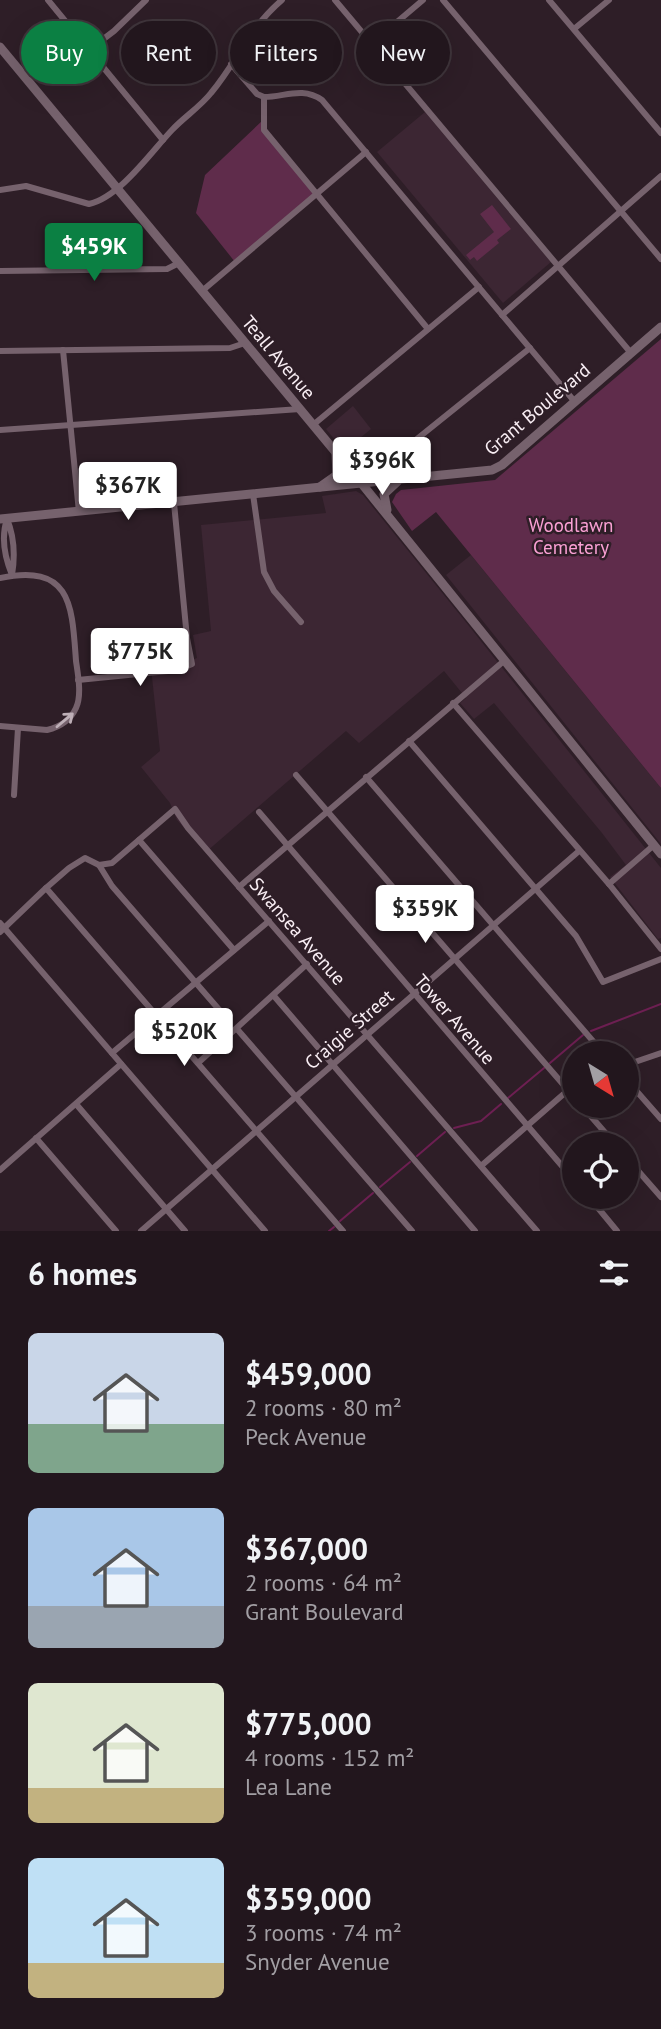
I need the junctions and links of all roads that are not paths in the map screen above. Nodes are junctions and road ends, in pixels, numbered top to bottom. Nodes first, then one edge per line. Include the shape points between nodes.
1 (48, 0) edge
2 (146, 0) edge
3 (282, 0) edge
4 (335, 0) edge
5 (423, 0) edge
6 (443, 0) edge
7 (549, 0) edge
8 (609, 0) edge
9 (65, 21) edge
10 (262, 21) edge
11 (398, 21) edge
12 (356, 26) edge
13 (574, 29) junction
14 (107, 35) edge
15 (0, 47) edge
16 (230, 67) edge
17 (107, 72) edge
18 (249, 84) edge
19 (405, 84) edge
20 (264, 97) junction
21 (661, 133) edge
22 (163, 140) junction
23 (366, 152) junction
24 (661, 176) edge
25 (117, 187) junction
26 (0, 190) edge
27 (316, 194) junction
28 (621, 212) junction
29 (661, 259) edge
30 (179, 263) junction
31 (558, 267) junction
32 (0, 271) edge
33 (479, 287) junction
34 (202, 291) junction
35 (502, 315) junction
36 (661, 327) edge
37 (428, 329) junction
38 (245, 343) junction
39 (530, 348) junction
40 (63, 350) junction
41 (0, 351) edge
42 (631, 353) junction
43 (575, 402) junction
44 (300, 409) junction
45 (70, 425) junction
46 (313, 425) junction
47 (0, 430) edge
48 (335, 452) junction
49 (384, 471) dead end
50 (398, 481) junction
51 (362, 484) junction
52 (317, 488) junction
53 (253, 495) junction
54 (174, 503) junction
55 (79, 512) junction
56 (3, 519) edge
57 (392, 521) junction
58 (12, 575) junction
59 (0, 578) edge
60 (301, 622) dead end
61 (505, 660) junction
62 (78, 680) junction
63 (453, 703) junction
64 (0, 726) edge
65 (18, 728) junction
66 (409, 741) junction
67 (296, 775) dead end
68 (366, 777) junction
69 (14, 795) dead end
70 (327, 811) junction
71 (259, 813) dead end
72 (139, 839) junction
73 (653, 845) junction
74 (287, 846) junction
75 (579, 851) junction
76 (661, 854) edge
77 (99, 865) junction
78 (608, 884) junction
79 (239, 887) junction
80 (46, 888) junction
81 (535, 889) junction
82 (269, 921) junction
83 (494, 925) junction
84 (1, 928) edge
85 (661, 949) edge
86 (234, 950) junction
87 (456, 959) junction
88 (661, 959) edge
89 (307, 964) junction
90 (195, 983) junction
91 (413, 995) junction
92 (274, 996) junction
93 (222, 1013) dead end
94 (157, 1016) junction
95 (237, 1029) junction
96 (367, 1034) junction
97 (593, 1041) edge
98 (112, 1053) junction
99 (661, 1053) edge
100 (639, 1061) edge
101 (198, 1063) junction
102 (121, 1064) junction
103 (333, 1064) junction
104 (562, 1078) edge
105 (639, 1094) edge
106 (296, 1096) junction
107 (562, 1096) edge
108 (76, 1104) junction
109 (592, 1118) edge
110 (661, 1119) edge
111 (527, 1126) junction
112 (256, 1131) junction
113 (605, 1132) edge
114 (36, 1138) junction
115 (481, 1166) junction
116 (562, 1166) edge
117 (0, 1170) edge
118 (212, 1170) junction
119 (639, 1172) edge
120 (661, 1197) edge
121 (599, 1209) edge
122 (166, 1210) junction
123 (116, 1231) edge
124 (141, 1231) edge
125 (185, 1231) edge
126 (265, 1231) edge
127 (343, 1231) edge
128 (412, 1231) edge
129 (475, 1231) edge
130 (537, 1231) edge
131 (617, 1231) edge

1 - 9 street
2 - 14 street
3 - 10 street
4 - 12 street
5 - 11 street
6 - 28 street
7 - 13 street
8 - 13 street
13 - 21 street
15 - 25 street, Teall Avenue
16 - 22 street via 210,94
17 - 22 street
18 - 20 street
19 - 31 street
20 - 23 street via 293,92 318,96
20 - 27 street via 264,130
22 - 25 street
23 - 27 street
23 - 33 street
24 - 28 street
25 - 26 street via 89,204 26,186
25 - 30 street, Teall Avenue
27 - 34 street
27 - 37 street
28 - 29 street
28 - 31 street
30 - 32 street via 167,269
30 - 34 street, Teall Avenue
31 - 35 street
31 - 42 street
33 - 35 street
33 - 37 street
34 - 38 street, Teall Avenue
35 - 39 street
36 - 42 street, Grant Boulevard
37 - 46 street
38 - 40 street via 230,348
38 - 44 street, Teall Avenue
39 - 43 street
39 - 49 street via 387,463
40 - 41 street
40 - 45 street
42 - 43 street, Grant Boulevard
43 - 50 street, Grant Boulevard via 492,470
44 - 45 street
44 - 46 street, Teall Avenue
45 - 47 street
45 - 55 street
46 - 48 street, Teall Avenue
48 - 51 street, Teall Avenue
48 - 52 street via 337,475
50 - 51 street, Grant Boulevard
50 - 57 street via 384,494
51 - 52 street, Grant Boulevard
51 - 57 street, Teall Avenue
52 - 53 street, Grant Boulevard
53 - 54 street, Grant Boulevard
53 - 60 street via 264,572
54 - 55 street, Grant Boulevard
54 - 62 street via 192,664 178,670
55 - 56 street, Grant Boulevard
56 - 58 street via 6,562
57 - 61 street, Teall Avenue
58 - 59 street
58 - 62 street via 47,580 68,598
61 - 63 street
61 - 73 street, Teall Avenue
65 -> 62 street via 47,730 67,721 78,705
63 - 66 street
63 - 75 street
64 - 65 street
65 - 69 street
66 - 68 street
66 - 81 street
67 - 70 street
68 - 70 street
68 - 83 street
70 - 74 street
70 - 87 street
71 - 74 street, Tower Avenue
72 - 77 street via 112,863
72 - 79 street, Swansea Avenue via 175,809
72 - 86 street
73 - 76 street, Teall Avenue
73 - 78 street
74 - 79 street
74 - 91 street, Tower Avenue
75 - 78 street
75 - 81 street, Craigie Street
77 - 80 street via 85,858 78,861
77 - 90 street
78 - 85 street
79 - 82 street, Swansea Avenue
80 - 84 street
80 - 94 street
81 - 83 street, Craigie Street
81 - 88 street via 584,947 603,982
82 - 86 street
82 - 89 street, Swansea Avenue
83 - 87 street, Craigie Street
83 - 97 street
84 - 98 street
86 - 90 street
87 - 91 street, Craigie Street
87 - 104 street
89 - 92 street
89 - 96 street, Swansea Avenue
90 - 93 street
90 - 94 street
91 - 96 street, Craigie Street
91 - 111 street, Tower Avenue
92 - 95 street
92 - 103 street
94 - 98 street
94 - 101 street
95 - 101 street
95 - 106 street
96 - 103 street, Craigie Street
96 - 115 street, Swansea Avenue
98 - 102 street
99 - 100 street
101 - 112 street
102 - 108 street
102 - 118 street
103 - 106 street, Craigie Street
103 - 129 street
105 - 110 street
106 - 112 street, Craigie Street
106 - 128 street
107 - 111 street
108 - 114 street
108 - 122 street
109 - 113 street
111 - 115 street
111 - 116 street, Tower Avenue
112 - 118 street, Craigie Street
112 - 127 street
114 - 117 street
114 - 123 street
115 - 130 street, Swansea Avenue
118 - 122 street, Craigie Street
118 - 126 street
119 - 120 street
121 - 131 street
122 - 124 street, Craigie Street
122 - 125 street

